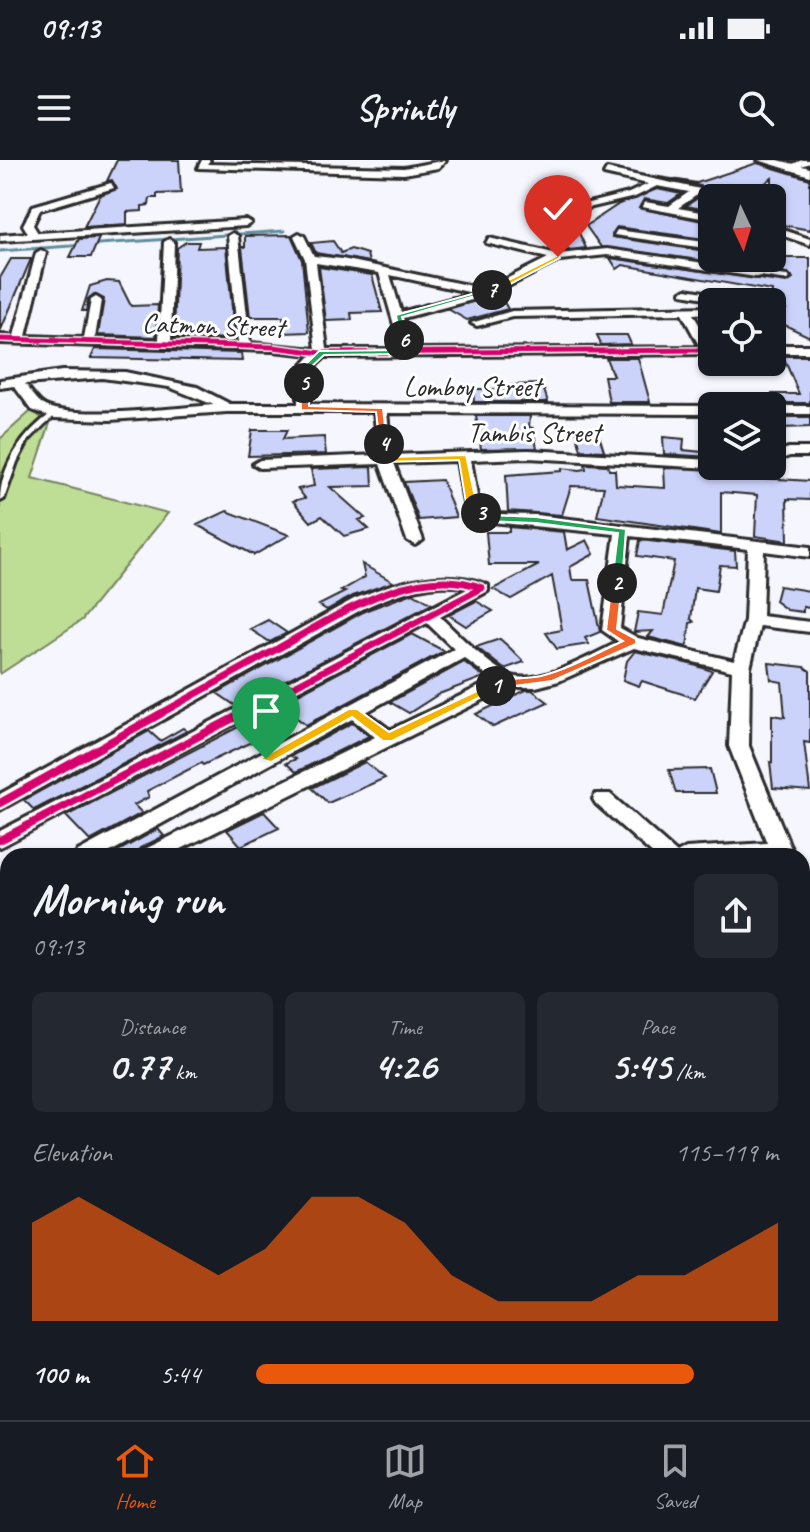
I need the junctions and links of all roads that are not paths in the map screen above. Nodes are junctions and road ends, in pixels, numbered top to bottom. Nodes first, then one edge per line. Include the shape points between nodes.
1 (206, 160) edge
2 (442, 160) edge
3 (764, 160) edge
4 (810, 160) edge
5 (367, 165) edge
6 (790, 167) junction
7 (607, 172) dead end
8 (810, 172) edge
9 (656, 183) junction
10 (111, 186) dead end
11 (645, 205) dead end
12 (671, 209) junction
13 (698, 214) edge
14 (537, 217) dead end
15 (246, 223) dead end
16 (617, 233) dead end
17 (786, 234) edge
18 (35, 236) junction
19 (233, 236) dead end
20 (299, 236) dead end
21 (0, 238) edge
22 (489, 241) dead end
23 (169, 242) dead end
24 (810, 242) edge
25 (698, 244) edge
26 (786, 245) dead end
27 (41, 253) dead end
28 (558, 257) junction
29 (310, 259) junction
30 (383, 270) junction
31 (756, 274) joint
32 (787, 278) dead end
33 (686, 292) dead end
34 (487, 293) junction
35 (698, 294) edge
36 (96, 300) dead end
37 (685, 310) junction
38 (698, 310) edge
39 (398, 316) junction
40 (477, 323) dead end
41 (698, 331) edge
42 (0, 339) edge
43 (19, 340) junction
44 (89, 342) junction
45 (165, 345) junction
46 (244, 346) junction
47 (786, 349) edge
48 (810, 349) edge
49 (698, 350) edge
50 (322, 353) junction
51 (408, 353) junction
52 (17, 382) junction
53 (0, 384) edge
54 (227, 408) junction
55 (304, 408) junction
56 (380, 410) junction
57 (698, 410) edge
58 (786, 410) edge
59 (810, 410) edge
60 (54, 414) junction
61 (810, 452) edge
62 (786, 453) edge
63 (463, 457) junction
64 (386, 460) junction
65 (698, 463) edge
66 (260, 464) dead end
67 (0, 499) edge
68 (623, 531) junction
69 (415, 540) dead end
70 (756, 545) junction
71 (810, 552) edge
72 (430, 617) junction
73 (753, 620) junction
74 (810, 627) edge
75 (632, 642) junction
76 (467, 649) junction
77 (741, 668) junction
78 (506, 681) junction
79 (353, 711) junction
80 (388, 738) junction
81 (603, 799) dead end
82 (0, 803) edge
83 (179, 806) junction
84 (203, 829) junction
85 (0, 840) edge
86 (101, 848) edge
87 (165, 848) edge
88 (659, 848) edge
89 (780, 848) edge

1 - 5 street via 201,166
2 - 5 street via 418,170
3 - 6 main road
4 - 6 street
6 - 8 main road
7 - 9 street
9 - 12 street via 697,191
9 - 14 street via 632,195
10 - 18 street via 36,208 28,225
11 - 12 street
12 - 13 street
15 - 18 street
16 - 25 street
17 - 24 street
18 - 21 street
19 - 46 street
20 - 29 street
22 - 28 street
23 - 45 street
24 - 26 street
27 - 43 street
28 - 31 street via 607,252
28 - 34 street
29 - 30 street
29 - 50 street
30 - 34 street
30 - 39 street
31 - 32 lane
33 - 35 street
34 - 39 street
36 - 44 street
37 - 38 street
37 - 40 street via 512,314
37 - 41 street
39 - 51 street
42 - 43 street, Catmon Street
43 - 44 street, Catmon Street
44 - 45 street, Catmon Street
45 - 46 street, Catmon Street
46 - 50 street, Catmon Street
47 - 48 street
49 - 51 street, Catmon Street
50 - 51 street, Catmon Street
50 - 55 street via 304,370
52 - 53 street, Lomboy Street
52 - 54 street, Lomboy Street via 63,375 128,376 196,391
52 - 60 street via 37,407
54 - 55 street, Lomboy Street
54 - 60 street
55 - 56 street, Lomboy Street
56 - 57 street, Lomboy Street
56 - 64 street
58 - 59 street
60 - 67 lane via 24,439
61 - 62 street
63 - 64 street, Tambis Street
63 - 65 street, Tambis Street via 528,454
63 - 68 street via 471,503 486,518
64 - 66 street, Tambis Street
64 - 69 street
68 - 70 street
68 - 75 street via 611,630
70 - 71 street
70 - 73 street
72 - 76 street
72 - 82 street via 482,588 473,582 390,590 360,603
72 - 85 street
73 - 74 street
73 - 77 street
75 - 77 street
75 - 78 street via 548,678
76 - 78 street
76 - 79 street
77 - 89 street via 739,746
78 - 80 street
79 - 80 street
79 - 83 street
80 - 84 street
81 - 88 street
83 - 84 street
83 - 86 street
84 - 87 street

